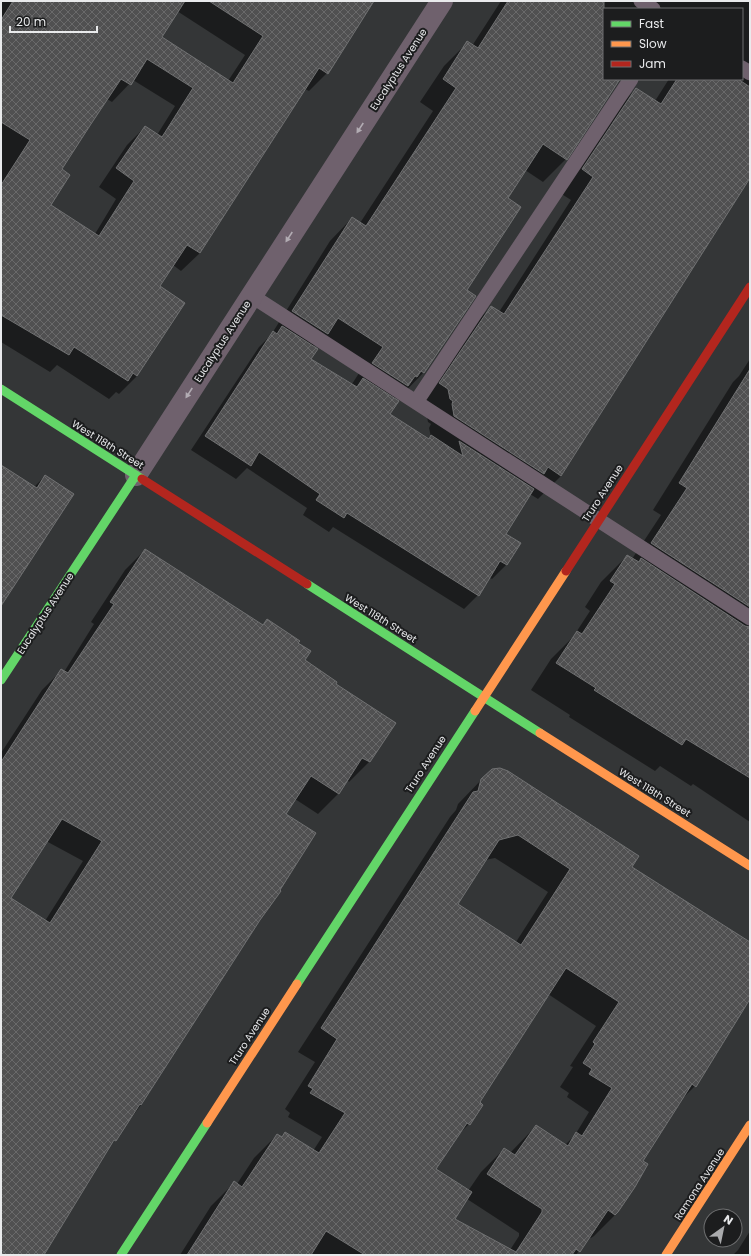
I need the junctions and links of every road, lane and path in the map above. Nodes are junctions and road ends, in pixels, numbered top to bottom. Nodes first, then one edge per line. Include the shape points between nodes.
1 (442, 1) edge
2 (641, 1) edge
3 (652, 8) edge
4 (630, 80) edge
5 (750, 287) edge
6 (252, 296) junction
7 (1, 389) edge
8 (416, 402) junction
9 (136, 475) junction
10 (598, 519) junction
11 (750, 618) edge
12 (1, 680) edge
13 (483, 696) junction
14 (750, 866) edge
15 (750, 1125) edge
16 (121, 1255) edge
17 (666, 1255) edge

1 -> 6 street, Eucalyptus Avenue
2 - 3 lane
4 - 8 lane
5 - 10 street, Truro Avenue
6 - 8 lane
6 -> 9 street, Eucalyptus Avenue
7 - 9 street, West 118th Street
8 - 10 lane
9 - 12 street, Eucalyptus Avenue
9 - 13 street, West 118th Street
10 - 11 lane
10 - 13 street, Truro Avenue
13 - 14 street, West 118th Street
13 - 16 street, Truro Avenue
15 - 17 street, Ramona Avenue

